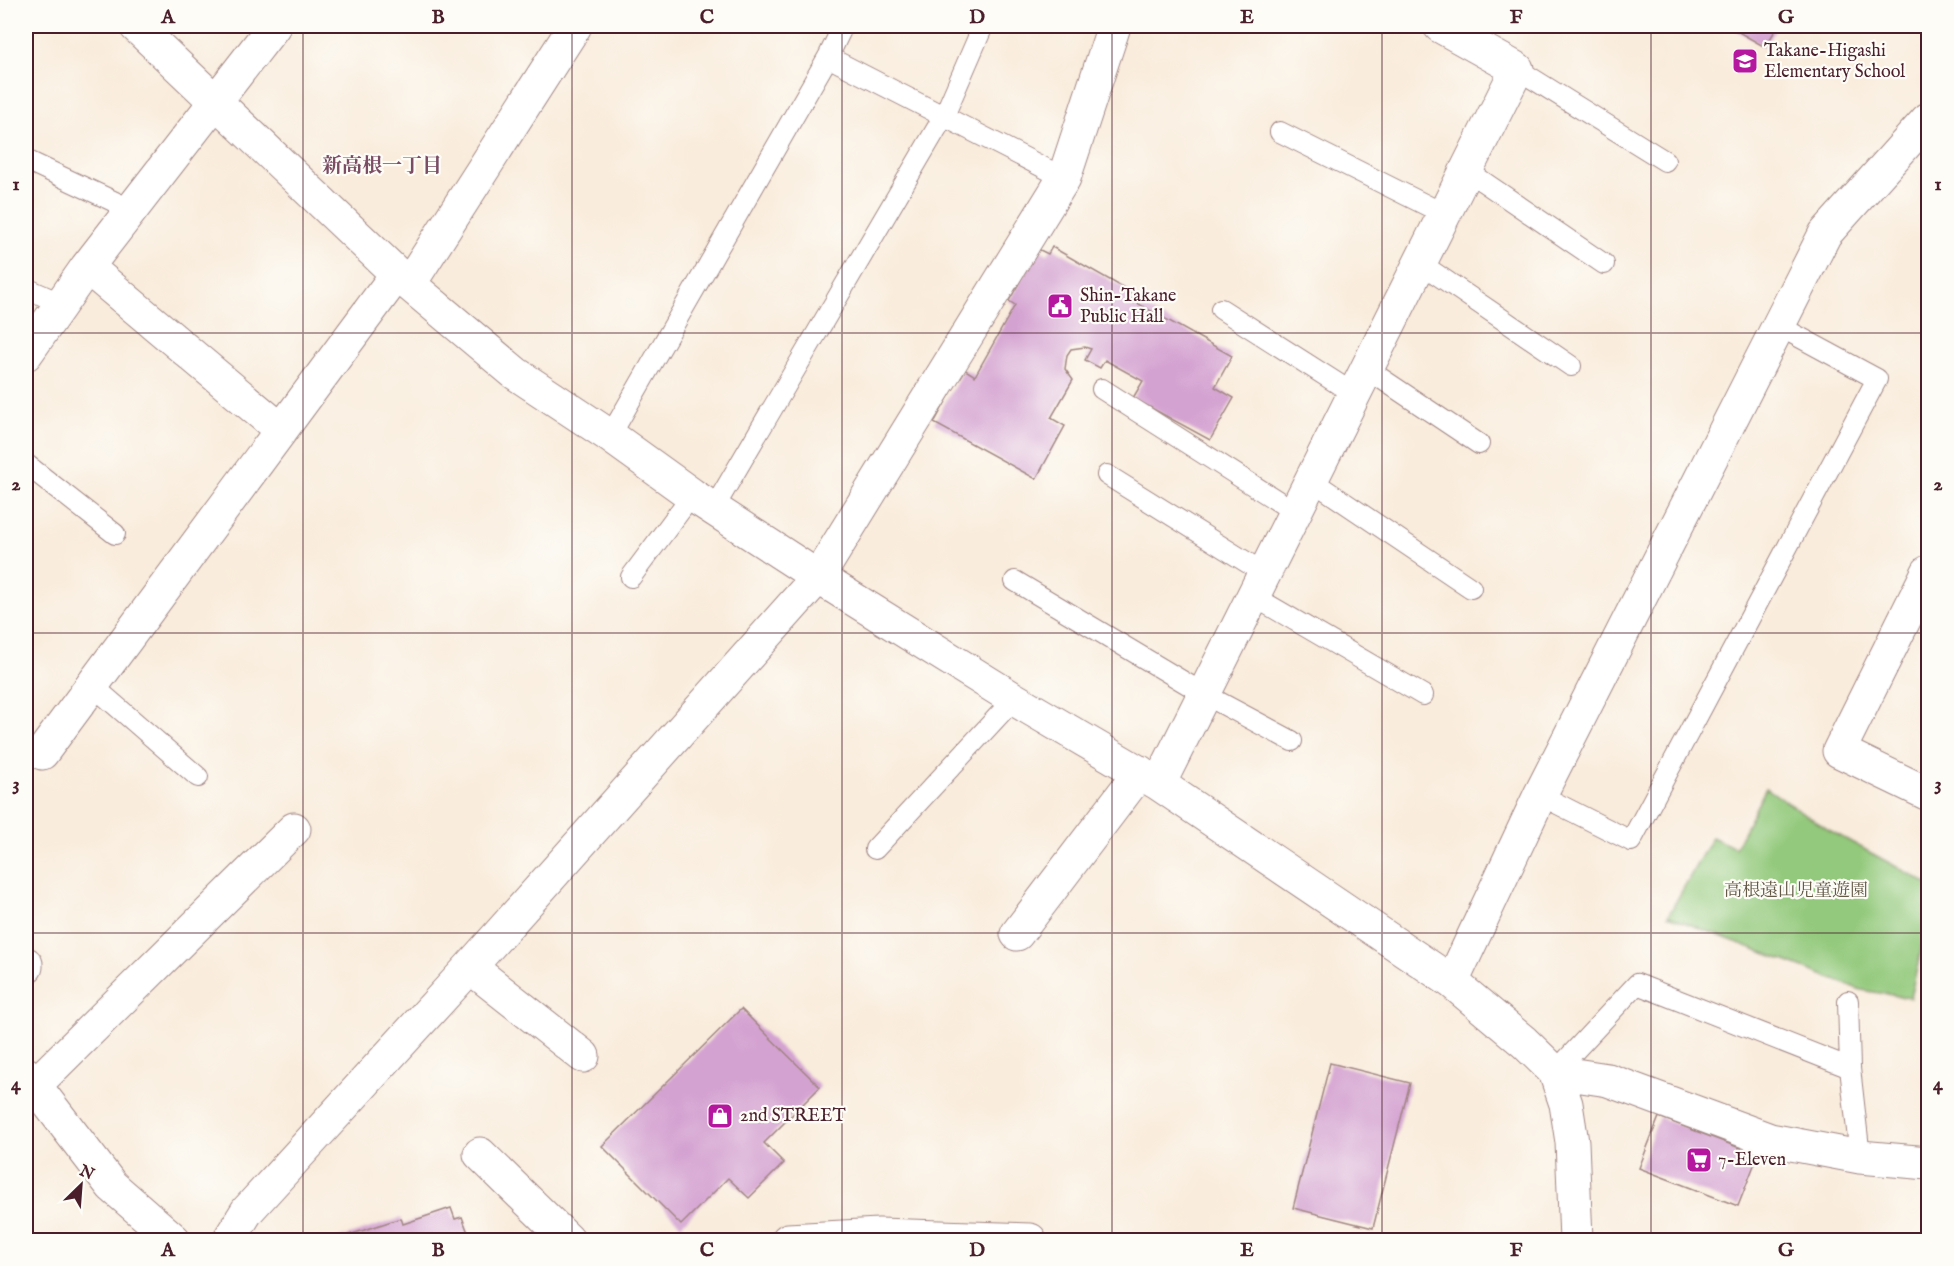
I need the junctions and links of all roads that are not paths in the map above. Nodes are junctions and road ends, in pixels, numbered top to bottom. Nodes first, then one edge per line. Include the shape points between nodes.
1 (136, 26) edge
2 (274, 26) edge
3 (575, 26) edge
4 (843, 26) edge
5 (983, 26) edge
6 (1114, 26) edge
7 (1440, 26) edge
8 (828, 57) junction
9 (1517, 69) junction
10 (215, 98) junction
11 (944, 116) junction
12 (1280, 132) dead end
13 (1925, 134) edge
14 (26, 160) edge
15 (1665, 161) dead end
16 (1466, 170) junction
17 (1064, 178) junction
18 (132, 210) junction
19 (1444, 214) junction
20 (1420, 263) junction
21 (1604, 264) dead end
22 (87, 267) junction
23 (404, 279) junction
24 (26, 288) edge
25 (62, 304) junction
26 (1221, 309) dead end
27 (1777, 325) junction
28 (26, 354) edge
29 (1570, 366) dead end
30 (1360, 381) junction
31 (1102, 389) dead end
32 (280, 430) junction
33 (610, 436) junction
34 (1479, 444) dead end
35 (26, 464) edge
36 (1107, 475) dead end
37 (1311, 480) junction
38 (703, 502) junction
39 (1295, 512) junction
40 (115, 534) dead end
41 (1929, 572) edge
42 (631, 577) dead end
43 (818, 577) junction
44 (1015, 581) dead end
45 (1258, 585) junction
46 (1471, 588) dead end
47 (92, 685) junction
48 (1204, 694) junction
49 (1423, 695) dead end
50 (1014, 699) junction
51 (1292, 741) dead end
52 (42, 753) dead end
53 (198, 777) dead end
54 (1150, 778) junction
55 (1929, 794) edge
56 (1540, 795) junction
57 (294, 829) dead end
58 (875, 849) dead end
59 (1017, 934) dead end
60 (470, 967) junction
61 (1452, 982) junction
62 (1848, 1001) dead end
63 (583, 1056) dead end
64 (1850, 1068) junction
65 (1555, 1072) junction
66 (30, 1080) edge
67 (480, 1154) dead end
68 (1860, 1157) junction
69 (1929, 1163) edge
70 (835, 1239) edge
71 (174, 1240) edge
72 (229, 1240) edge
73 (568, 1240) edge
74 (788, 1240) edge
75 (1030, 1240) edge
76 (1576, 1240) edge

1 - 10 street
2 - 10 street
3 - 23 street
4 - 8 lane
5 - 11 lane
6 - 17 street
7 - 9 street
8 - 11 lane
8 - 33 lane
9 - 15 lane
9 - 16 street
10 - 18 street
10 - 23 street
11 - 17 lane
11 - 38 lane
12 - 19 lane
13 - 27 street via 1825,234
14 - 18 lane
16 - 19 street
16 - 21 lane
17 - 43 street
18 - 22 street
19 - 20 street
20 - 29 lane
20 - 30 street
22 - 25 street
22 - 32 street
23 - 32 street
23 - 33 street via 515,373
24 - 25 lane
25 - 28 street
26 - 30 lane
27 - 56 street
27 - 56 lane via 1877,379 1630,841
30 - 34 lane
30 - 37 street
31 - 39 lane
32 - 47 street
33 - 38 street
35 - 40 lane
36 - 45 lane
37 - 39 street
37 - 46 lane
38 - 42 lane
38 - 43 street
39 - 45 street
41 - 55 street via 1839,751
43 - 50 street
43 - 60 street
44 - 48 lane
45 - 48 street
45 - 49 lane
47 - 52 street
47 - 53 lane
48 - 51 lane
48 - 54 street
50 - 54 street
50 - 58 lane
54 - 59 street
54 - 61 street
56 - 61 street
57 - 66 street
60 - 63 street
60 - 72 street via 247,1211
61 - 65 street
62 - 64 lane
64 - 65 lane via 1637,984
64 - 68 lane
65 - 68 street via 1608,1080 1770,1140
65 - 76 street via 1566,1104 1572,1142
66 - 71 street via 112,1186
67 - 73 street
68 - 69 street
70 - 74 street
70 - 75 street via 879,1235

